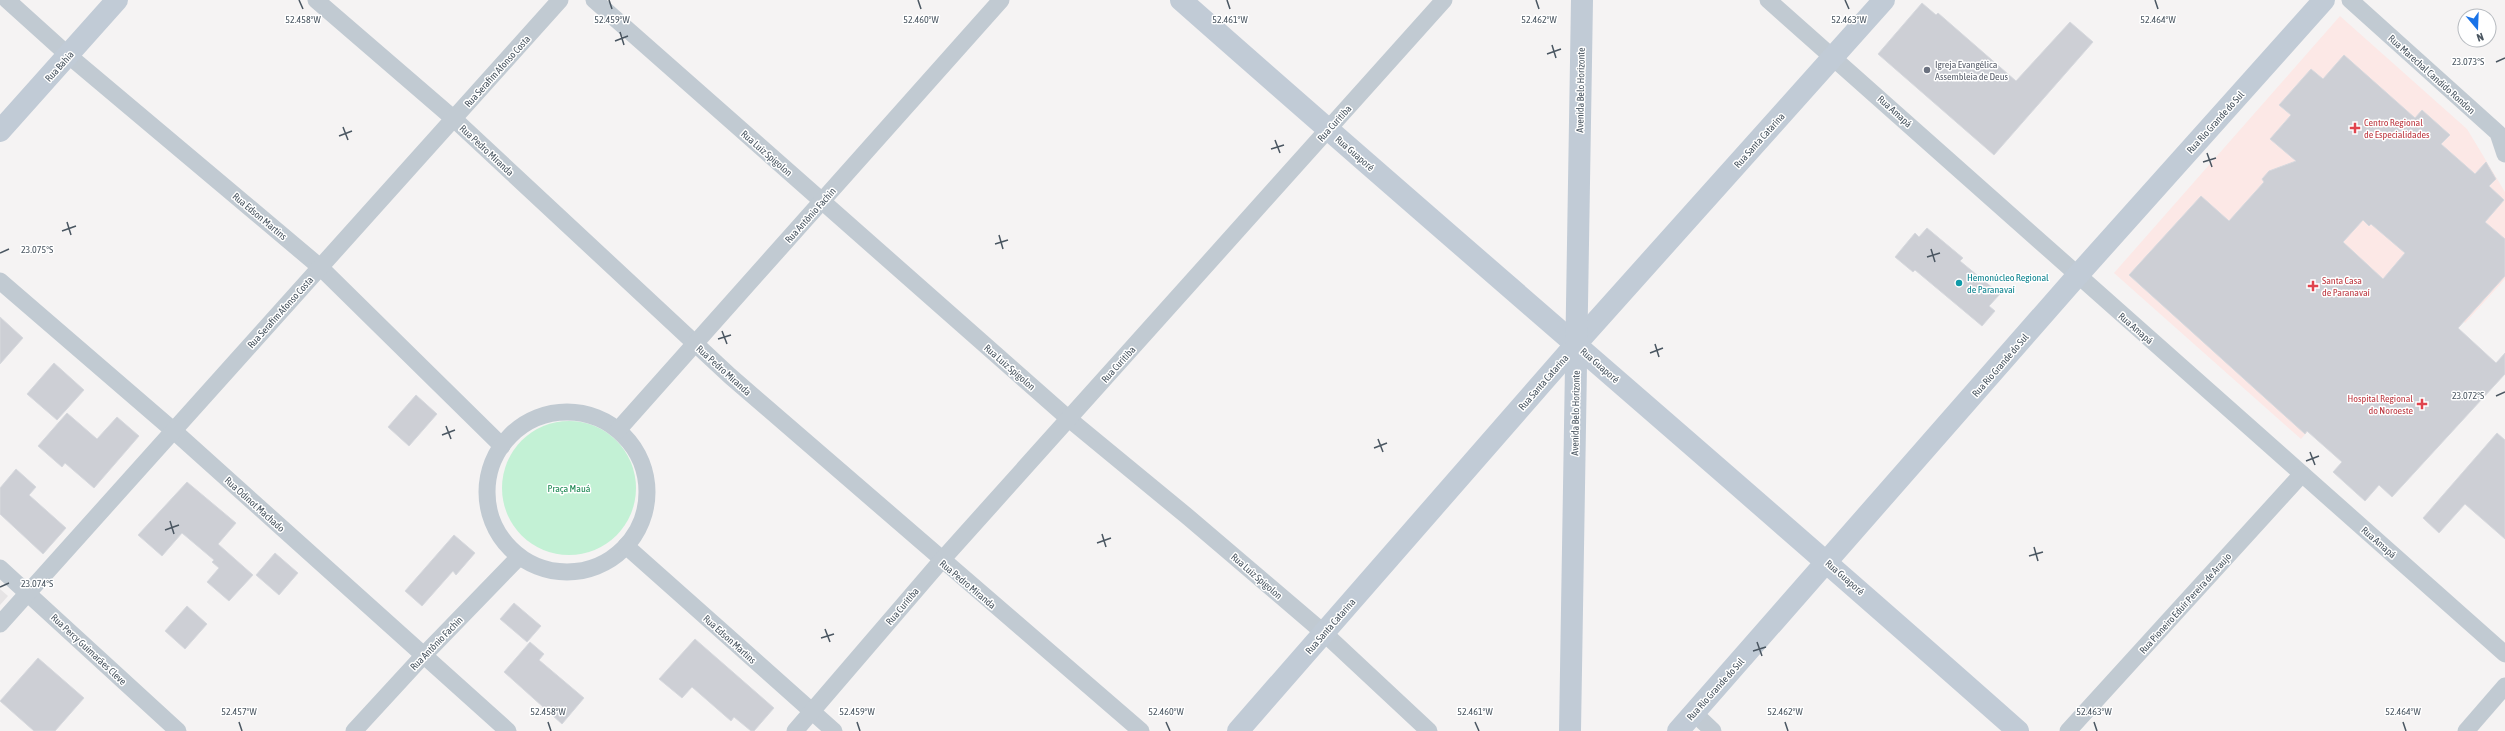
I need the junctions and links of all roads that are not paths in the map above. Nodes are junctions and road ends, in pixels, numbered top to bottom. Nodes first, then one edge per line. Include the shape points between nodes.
1 (7, 0) edge
2 (117, 0) edge
3 (316, 0) edge
4 (560, 0) edge
5 (594, 0) edge
6 (1001, 0) edge
7 (1181, 0) edge
8 (1444, 0) edge
9 (1582, 0) edge
10 (1768, 0) edge
11 (1884, 0) edge
12 (2324, 0) edge
13 (2350, 0) edge
14 (68, 55) junction
15 (1834, 57) junction
16 (454, 119) junction
17 (2501, 129) edge
18 (1328, 130) junction
19 (0, 131) edge
20 (2505, 154) edge
21 (822, 202) junction
22 (320, 267) junction
23 (2078, 276) junction
24 (0, 281) edge
25 (694, 343) junction
26 (1576, 344) junction
27 (1069, 419) junction
28 (618, 430) junction
29 (174, 431) junction
30 (502, 446) junction
31 (2302, 474) junction
32 (626, 546) junction
33 (519, 557) junction
34 (941, 561) junction
35 (1828, 562) junction
36 (0, 568) edge
37 (28, 592) junction
38 (0, 624) edge
39 (1324, 633) junction
40 (2505, 654) edge
41 (423, 656) junction
42 (2505, 686) edge
43 (812, 712) junction
44 (1694, 713) junction
45 (178, 731) edge
46 (354, 731) edge
47 (508, 731) edge
48 (795, 731) edge
49 (834, 731) edge
50 (1141, 731) edge
51 (1238, 731) edge
52 (1429, 731) edge
53 (1570, 731) edge
54 (1678, 731) edge
55 (1713, 731) edge
56 (2018, 731) edge
57 (2068, 731) edge
58 (2466, 731) edge

1 - 14 street, Rua Edson Martins
2 - 14 street, Rua Bahia
3 - 16 street, Rua Pedro Miranda
4 - 16 street, Rua Serafim Afonso Costa
5 - 21 street, Rua Luiz Spigolon
6 - 21 street, Rua Antônio Fachin
7 - 18 street, Rua Guaporé
8 - 18 street, Rua Curitiba
9 - 26 street, Avenida Belo Horizonte
10 - 15 street, Rua Amapá
11 - 15 street, Rua Santa Catarina
12 - 23 street, Rua Rio Grande do Sul
13 - 17 street, Rua Marechal Candido Rondon
14 - 19 street, Rua Bahia
14 - 22 street, Rua Edson Martins
15 - 23 street, Rua Amapá
15 - 26 street, Rua Santa Catarina
16 - 22 street, Rua Serafim Afonso Costa
16 - 25 street, Rua Pedro Miranda
17 - 20 street, Rua Marechal Candido Rondon via 2501,148
18 - 26 street, Rua Guaporé
18 - 27 street, Rua Curitiba
21 - 25 street, Rua Antônio Fachin
21 - 27 street, Rua Luiz Spigolon
22 - 29 street, Rua Serafim Afonso Costa
22 - 30 street, Rua Edson Martins
23 - 31 street, Rua Amapá
23 - 35 street, Rua Rio Grande do Sul
24 - 29 street, Rua Odinot Machado
25 - 28 street, Rua Antônio Fachin
25 - 34 street, Rua Pedro Miranda
26 - 35 street, Rua Guaporé
26 - 39 street, Rua Santa Catarina
26 - 53 street, Avenida Belo Horizonte
27 - 34 street, Rua Curitiba
27 - 39 street, Rua Luiz Spigolon
28 - 30 street via 589,416 570,412 544,415 520,427
28 - 32 street via 643,465 648,486 646,508 639,528
29 - 37 street, Rua Serafim Afonso Costa
29 - 41 street, Rua Odinot Machado
30 - 33 street via 492,464 487,484 488,505 493,524 504,542
31 - 40 street, Rua Amapá
31 - 57 street, Rua Pioneiro Eduir Pereira de Araujo
32 - 33 street via 608,561 586,570 563,572 540,568
32 - 43 street, Rua Edson Martins
33 - 41 street, Rua Antônio Fachin
34 - 43 street, Rua Curitiba
34 - 50 street, Rua Pedro Miranda
35 - 44 street, Rua Rio Grande do Sul
35 - 56 street, Rua Guaporé
36 - 37 street, Rua Percy Guimarães Cleve
37 - 38 street, Rua Serafim Afonso Costa
37 - 45 street, Rua Percy Guimarães Cleve
39 - 51 street, Rua Santa Catarina
39 - 52 street, Rua Luiz Spigolon
41 - 46 street, Rua Antônio Fachin
41 - 47 street, Rua Odinot Machado
42 - 58 street
43 - 48 street, Rua Curitiba
43 - 49 street, Rua Edson Martins
44 - 54 street, Rua Rio Grande do Sul
44 - 55 street

